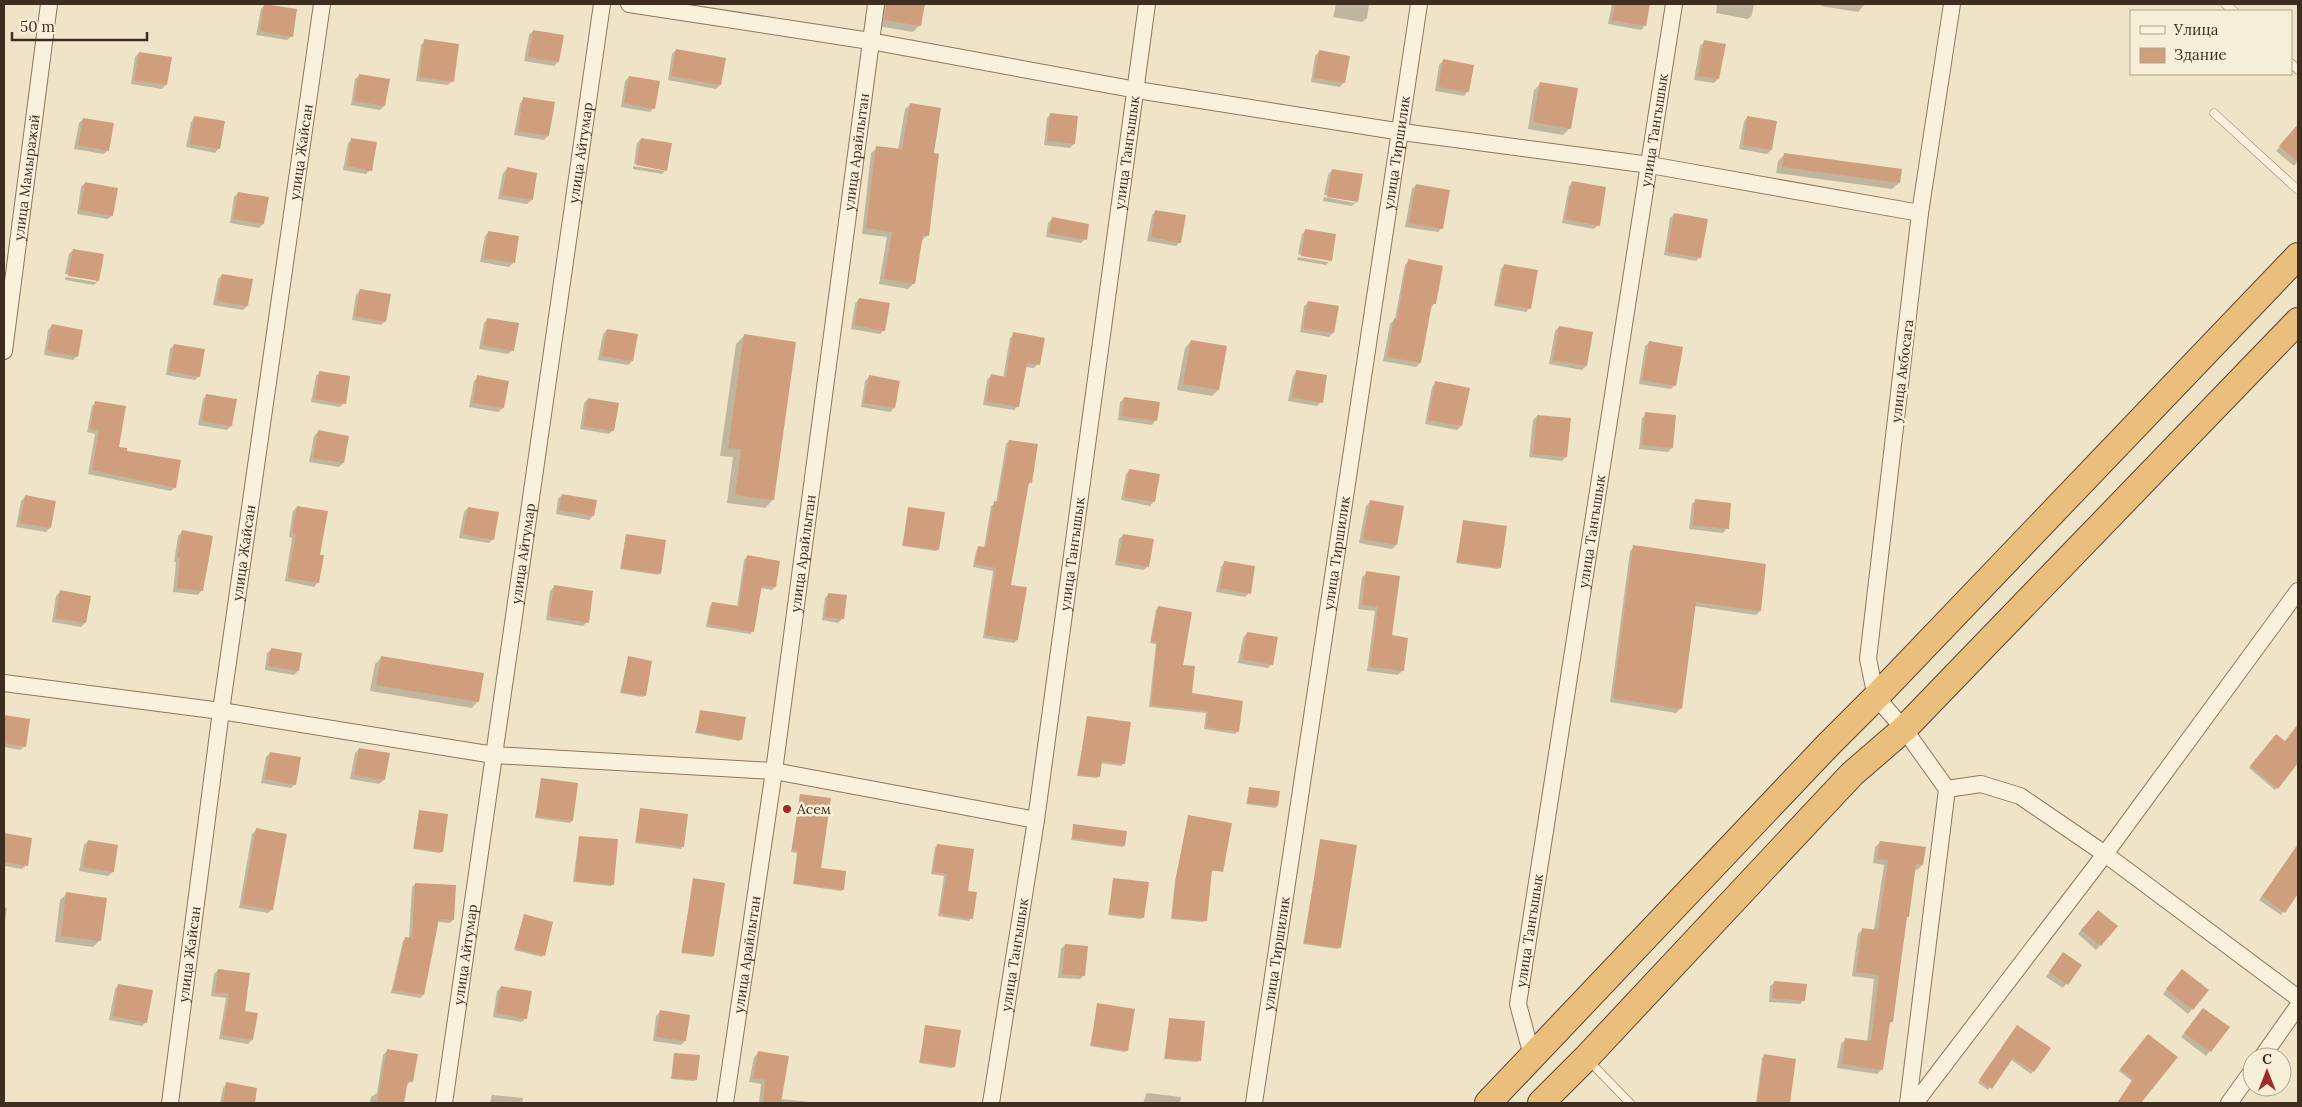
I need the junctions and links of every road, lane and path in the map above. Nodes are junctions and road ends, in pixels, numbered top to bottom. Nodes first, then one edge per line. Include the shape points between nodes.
1 (49, 4) edge
2 (322, 4) edge
3 (602, 4) edge
4 (629, 4) edge
5 (876, 4) edge
6 (1147, 4) edge
7 (1419, 4) edge
8 (1674, 4) edge
9 (1952, 4) edge
10 (870, 41) junction
11 (1137, 90) junction
12 (2214, 113) dead end
13 (1402, 132) junction
14 (1650, 166) junction
15 (2298, 190) edge
16 (1920, 213) junction
17 (2298, 256) edge
18 (2298, 321) edge
19 (4, 351) edge
20 (2298, 591) edge
21 (4, 683) edge
22 (1876, 697) junction
23 (221, 711) junction
24 (1904, 729) junction
25 (494, 755) junction
26 (774, 771) junction
27 (1947, 789) junction
28 (1036, 820) junction
29 (2105, 854) junction
30 (2298, 998) edge
31 (2298, 1006) edge
32 (2269, 1047) edge
33 (1532, 1056) junction
34 (1586, 1058) junction
35 (2242, 1085) edge
36 (170, 1103) edge
37 (444, 1103) edge
38 (725, 1103) edge
39 (991, 1103) edge
40 (1254, 1103) edge
41 (1488, 1103) edge
42 (1541, 1103) edge
43 (1630, 1103) edge
44 (1908, 1103) edge
45 (1915, 1103) edge
46 (2229, 1103) edge

1 - 19 street, улица Мамыражай
2 - 23 street, улица Жайсан
3 - 25 street, улица Айтумар
4 - 10 street
5 - 10 street, улица Арайлытан
6 - 11 street, улица Тангышык
7 - 13 street, улица Тиршилик
8 - 14 street, улица Тангышык
9 - 16 street, улица Акбосага
10 - 11 street
10 - 26 street, улица Арайлытан
11 - 13 street
11 - 28 street, улица Тангышык
12 - 15 lane
13 - 14 street
13 - 40 street, улица Тиршилик
14 - 16 street
14 - 33 street, улица Тангышык via 1518,1004
16 - 22 street, улица Акбосага via 1868,659
17 - 22 highway
18 - 24 highway
20 - 29 street
21 - 23 street
22 - 24 street, улица Акбосага
22 - 33 highway
23 - 25 street
23 - 36 street, улица Жайсан
24 - 27 street, улица Акбосага
24 - 34 highway via 1852,774
25 - 26 street
25 - 37 street, улица Айтумар
26 - 28 street
26 - 38 street, улица Арайлытан
27 - 29 street via 1981,784 2020,796
27 - 44 street
28 - 39 street, улица Тангышык
29 - 30 street
29 - 45 street
31 - 32 street
33 - 41 highway
34 - 42 highway
34 - 43 lane
35 - 46 street

